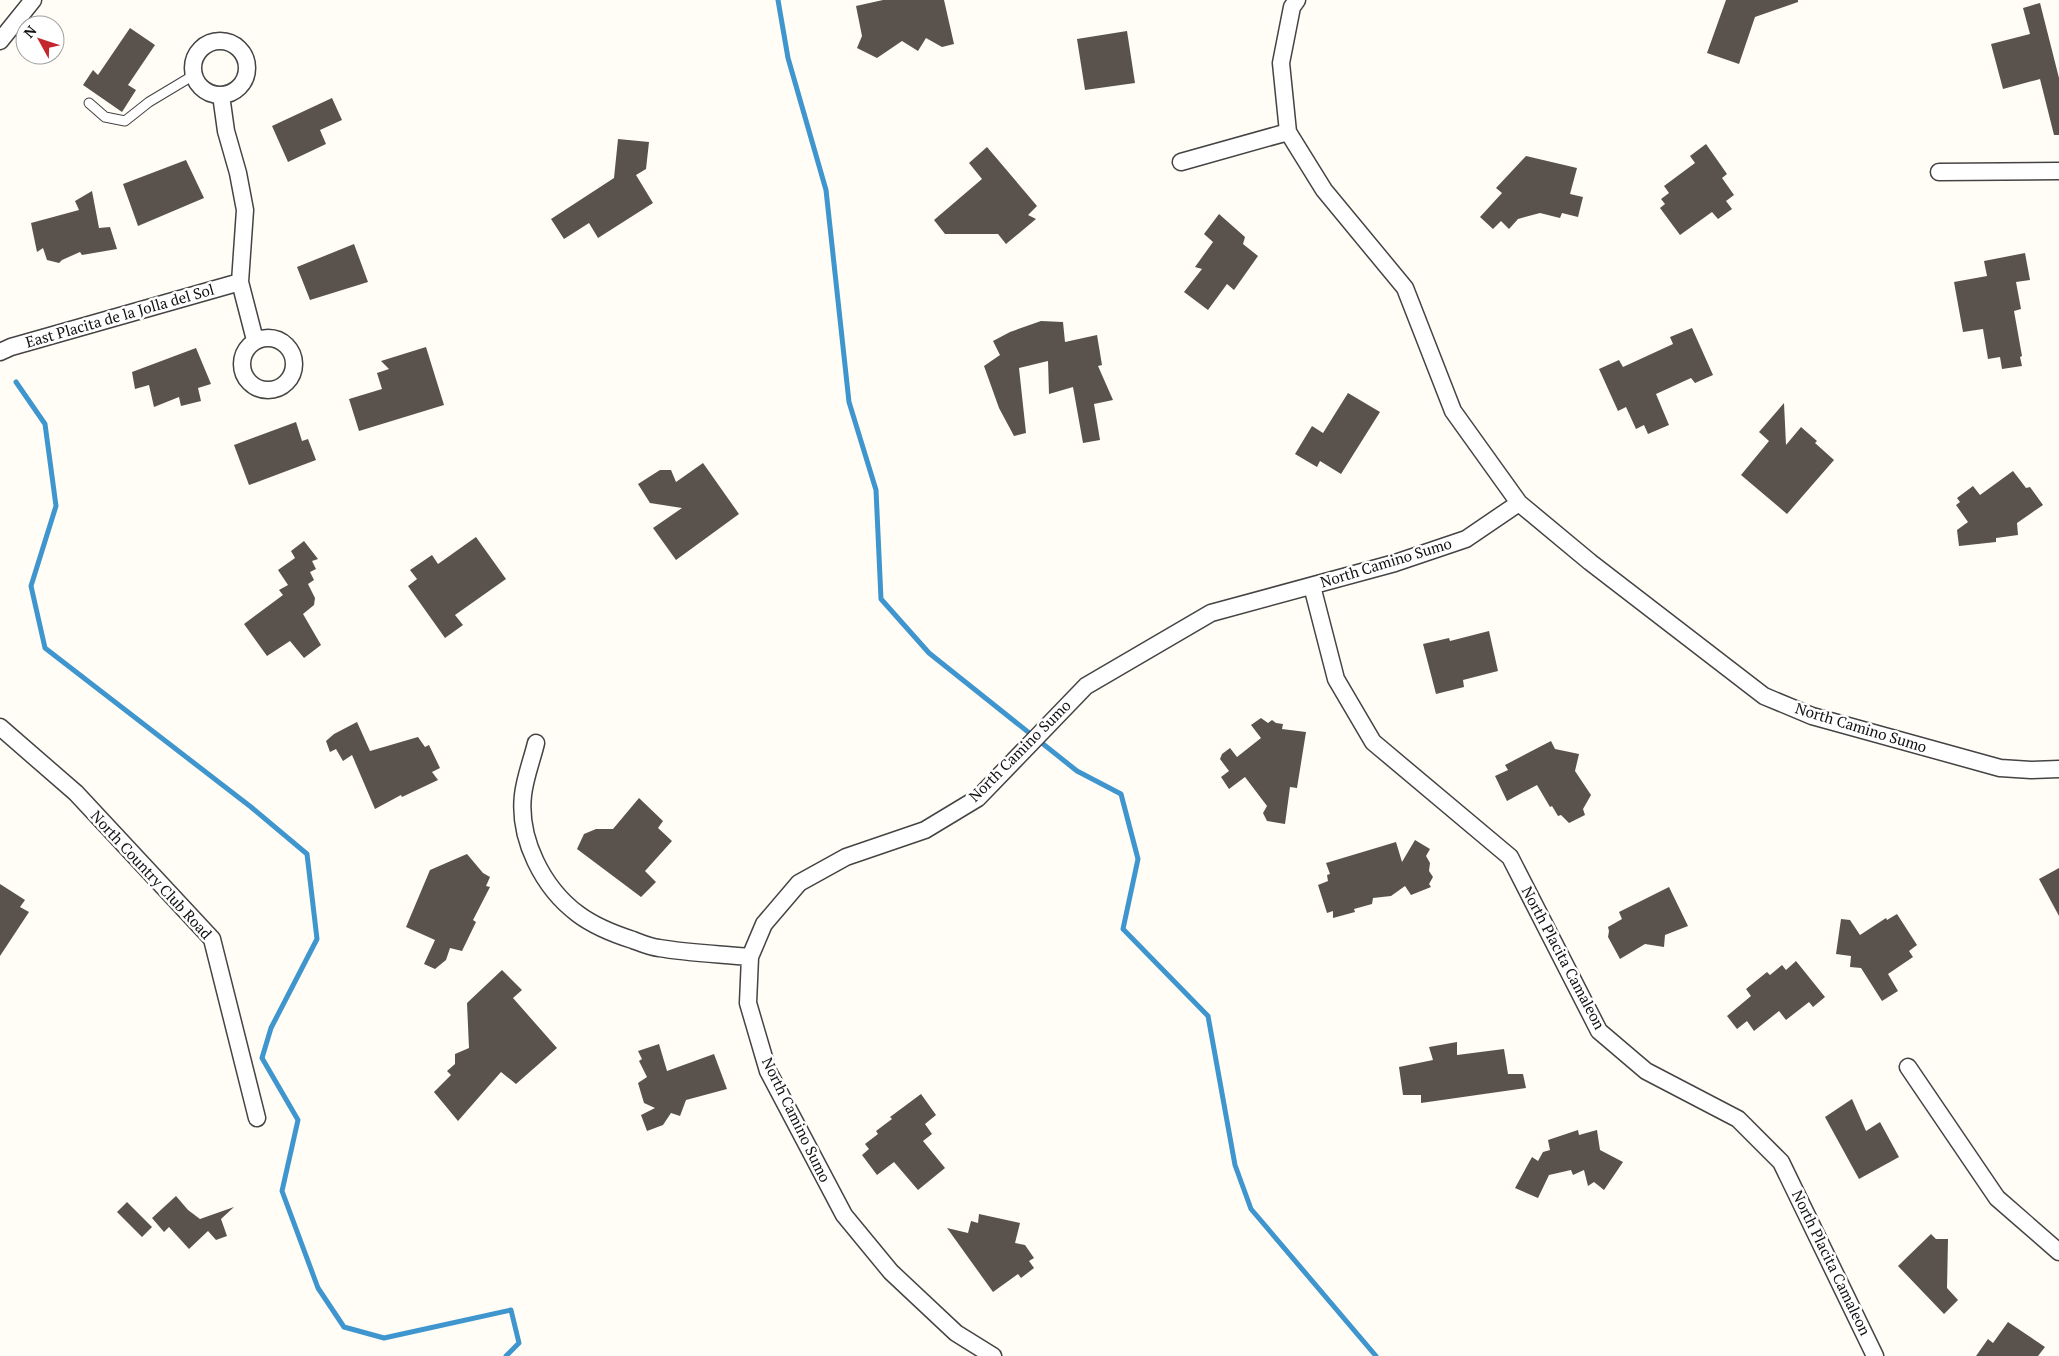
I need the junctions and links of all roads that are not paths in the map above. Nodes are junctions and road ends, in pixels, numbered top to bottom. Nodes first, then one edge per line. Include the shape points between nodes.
1 (33, 0) edge
2 (1297, 0) edge
3 (0, 41) edge
4 (194, 76) junction
5 (221, 95) junction
6 (89, 103) dead end
7 (1288, 132) junction
8 (1181, 162) dead end
9 (2059, 171) edge
10 (1939, 172) dead end
11 (240, 282) junction
12 (255, 340) dead end
13 (0, 352) edge
14 (1519, 503) junction
15 (1312, 586) junction
16 (0, 727) edge
17 (536, 743) dead end
18 (2059, 769) edge
19 (750, 957) junction
20 (1908, 1067) dead end
21 (257, 1118) dead end
22 (2059, 1252) edge
23 (992, 1356) edge
24 (1875, 1356) edge

1 - 3 street
2 - 7 street, North Camino Sumo via 1292,8 1282,63
4 - 5 street via 204,90
4 - 5 street via 195,58 207,44 216,41 233,44 245,57 247,74 238,89
4 - 6 lane via 149,102 125,121 105,117
5 - 11 street via 245,210
7 - 8 street
7 - 14 street, North Camino Sumo via 1324,190 1405,288 1453,411
9 - 10 street
11 - 12 street
11 - 13 street, East Placita de la Jolla del Sol
14 - 15 street, North Camino Sumo via 1466,539 1395,564
14 - 18 street, North Camino Sumo via 1764,696 1812,716 2000,768
15 - 19 street, North Camino Sumo via 1210,613 1086,686 978,798 925,830 846,857 799,884 764,924
15 - 24 street, North Placita Camaleon via 1336,679 1373,742 1510,857 1599,1030 1646,1071 1738,1119 1781,1162
16 - 21 street, North Country Club Road via 76,793 212,939
17 - 19 street via 523,795 523,817 528,841 542,875 562,899 598,926 657,948
19 - 23 street, North Camino Sumo via 748,1003 768,1070 844,1215 891,1272 956,1333
20 - 22 street via 1997,1198

